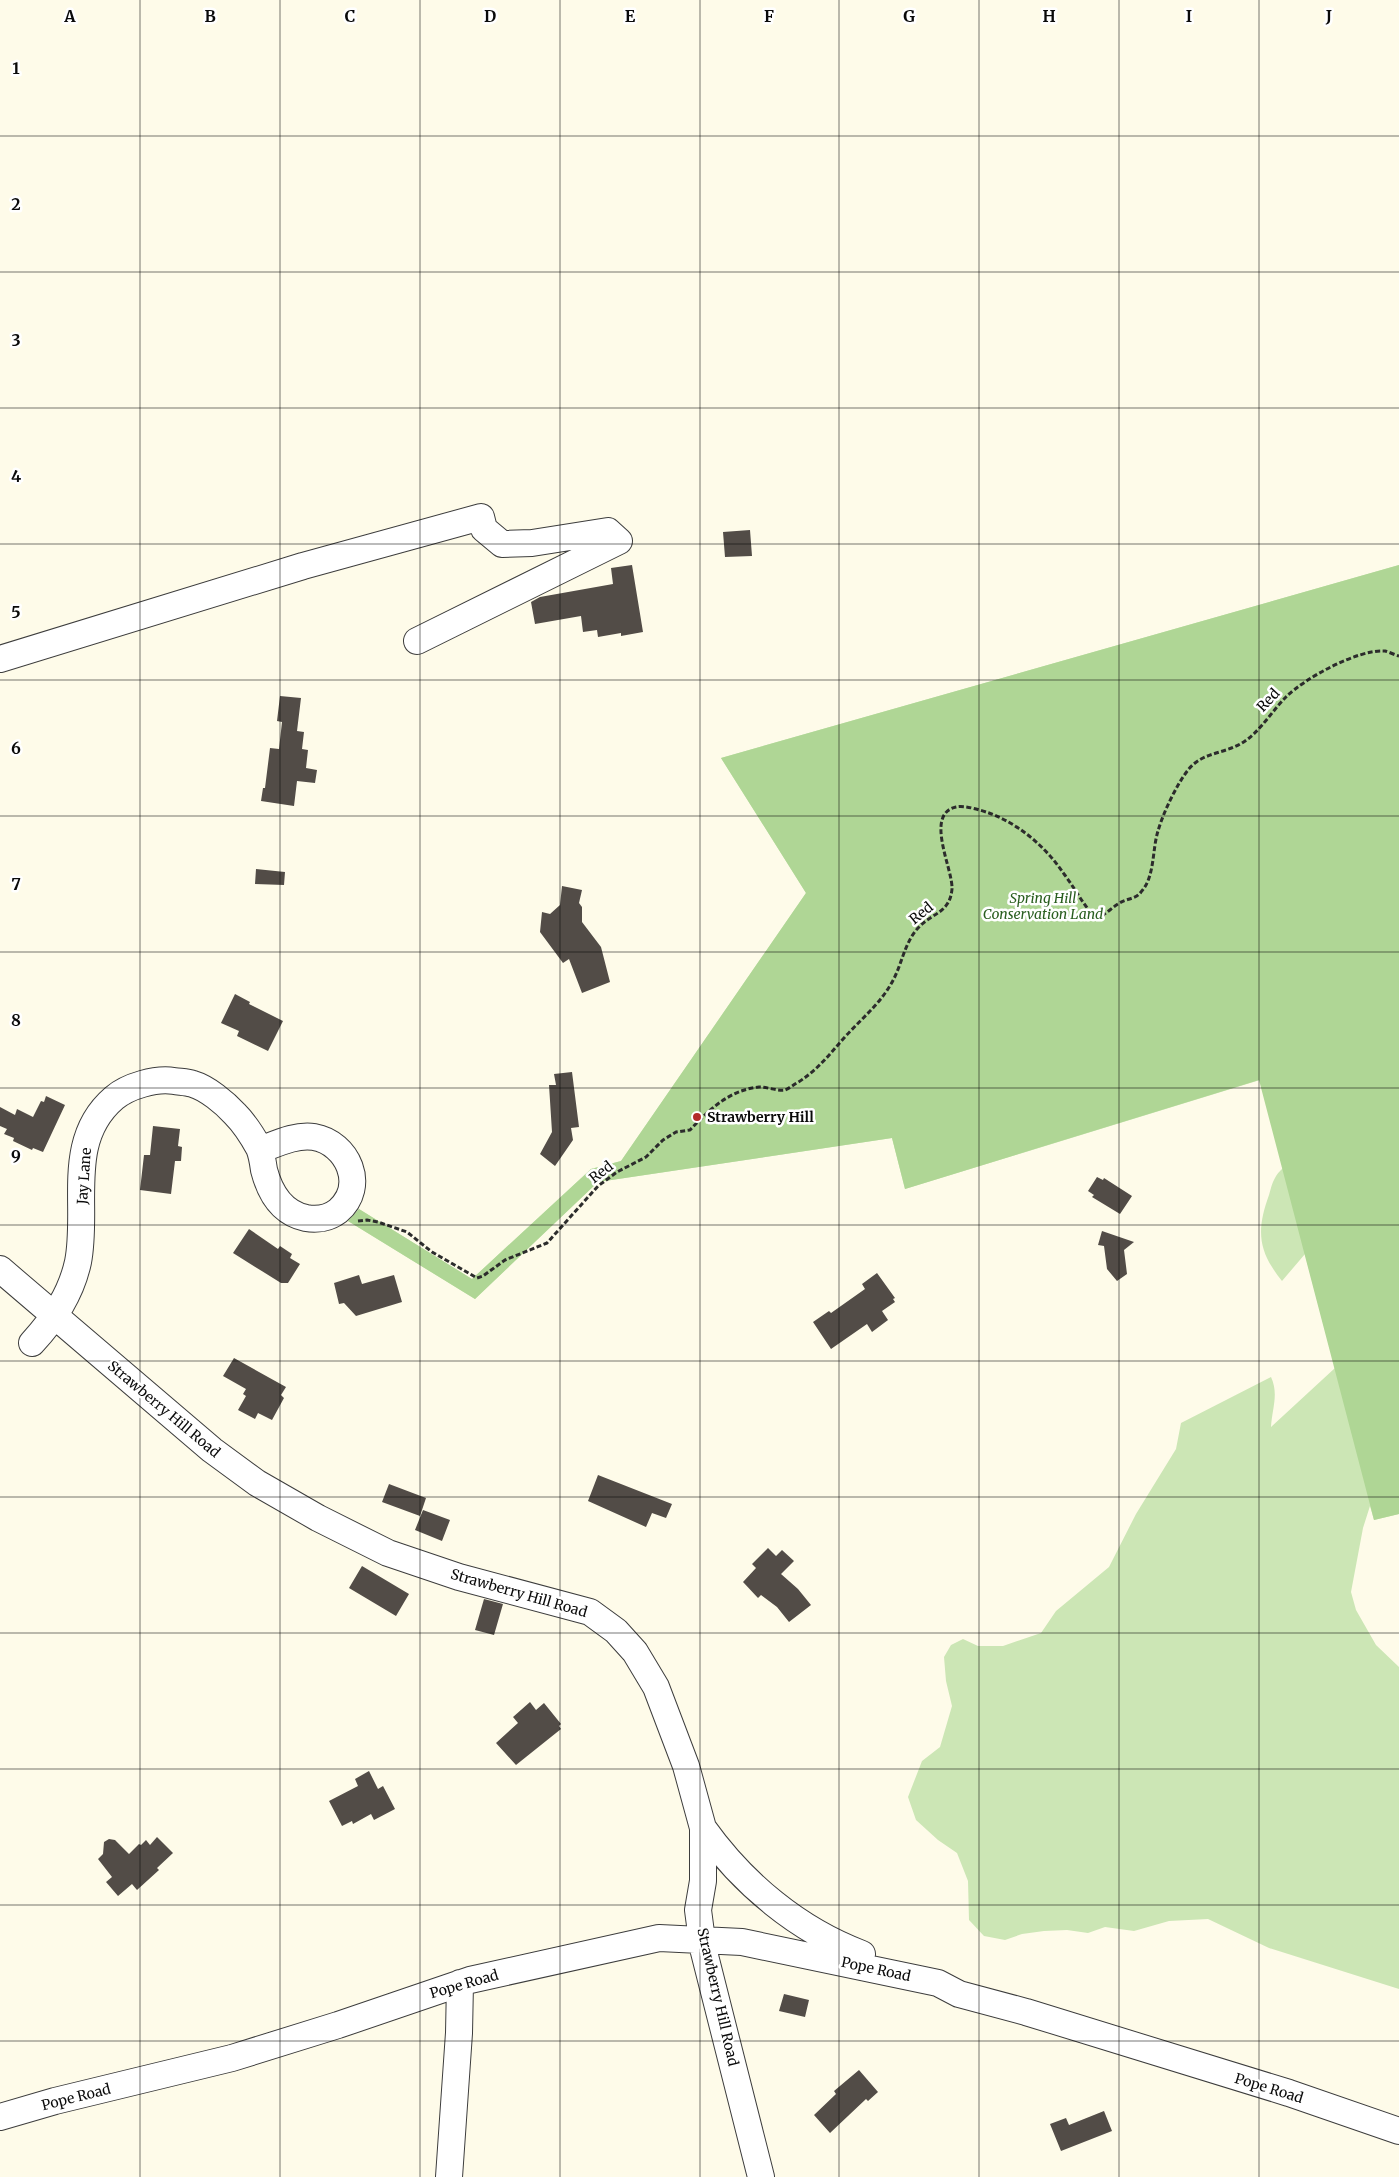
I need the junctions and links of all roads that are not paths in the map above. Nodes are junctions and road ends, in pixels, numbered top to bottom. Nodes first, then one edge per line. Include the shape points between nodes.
1 (417, 641) dead end
2 (0, 659) edge
3 (260, 1150) dead end
4 (0, 1268) edge
5 (55, 1317) junction
6 (32, 1343) dead end
7 (703, 1828) junction
8 (702, 1940) junction
9 (460, 1983) junction
10 (938, 1983) junction
11 (0, 2117) edge
12 (1399, 2131) edge
13 (449, 2177) edge
14 (761, 2177) edge

1 - 2 street via 619,541 608,531 502,544 484,529 481,517 303,566
3 - 5 street, Jay Lane via 236,1115 194,1084 165,1079 138,1085 114,1098 95,1120 84,1147 78,1261 71,1286
4 - 5 street, Strawberry Hill Road
5 - 6 street, Jay Lane
5 - 7 street, Strawberry Hill Road via 212,1450 257,1483 318,1518 388,1553 458,1577 590,1612 616,1631 635,1652 656,1687 686,1766
7 - 8 street, Strawberry Hill Road via 703,1881 698,1910
7 - 10 street, Pope Road via 720,1852 779,1909 839,1946
8 - 9 street, Pope Road via 659,1938
8 - 10 street, Pope Road via 742,1942
8 - 14 street, Strawberry Hill Road
9 - 11 street, Pope Road via 232,2058
9 - 13 street
10 - 12 street, Pope Road via 958,1994 1289,2093

